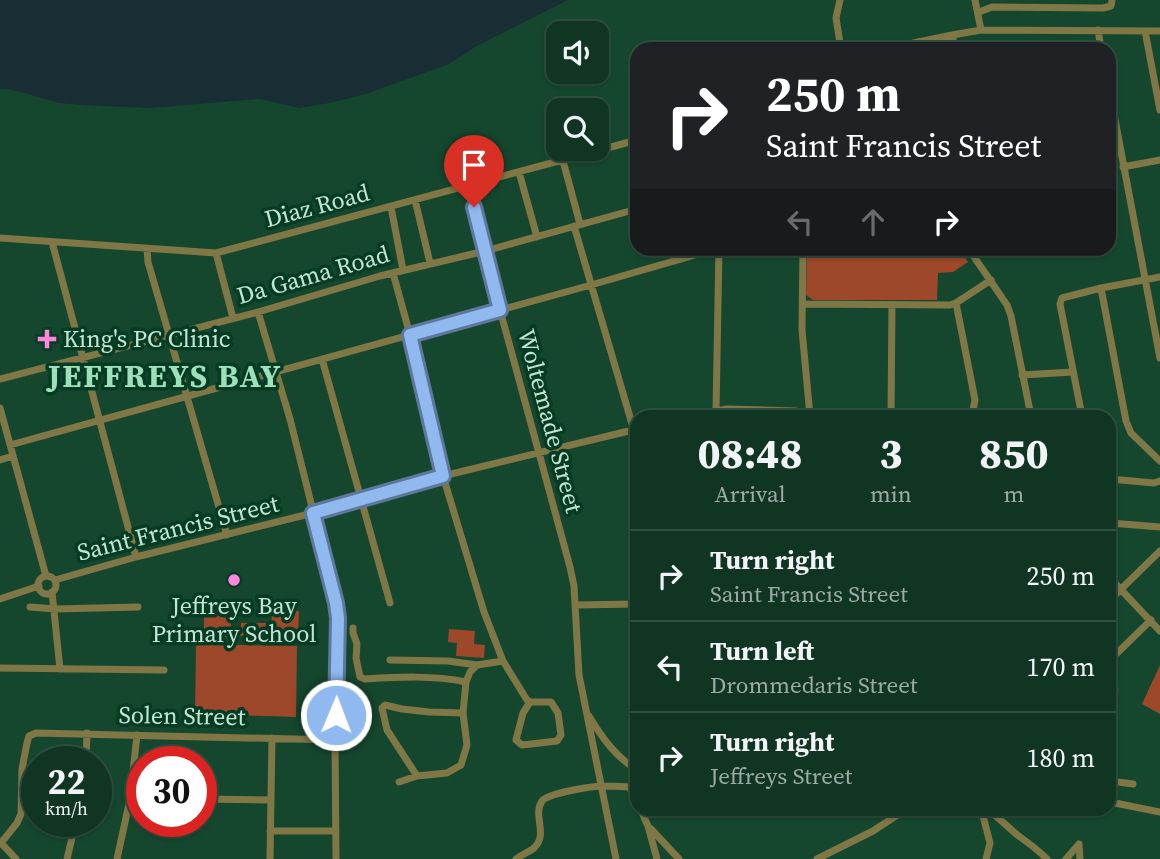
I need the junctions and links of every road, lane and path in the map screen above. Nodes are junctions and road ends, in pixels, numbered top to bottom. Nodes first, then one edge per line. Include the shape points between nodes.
1 (840, 0) edge
2 (975, 0) edge
3 (1112, 0) edge
4 (992, 3) edge
5 (979, 12) junction
6 (981, 30) junction
7 (1098, 30) junction
8 (1160, 30) edge
9 (1145, 31) junction
10 (951, 34) junction
11 (840, 42) edge
12 (916, 42) edge
13 (953, 42) edge
14 (1100, 42) edge
15 (1160, 110) edge
16 (1116, 140) edge
17 (630, 142) edge
18 (609, 148) edge
19 (1160, 160) edge
20 (564, 161) joint
21 (1123, 167) junction
22 (519, 172) junction
23 (468, 186) junction
24 (415, 200) junction
25 (391, 207) junction
26 (630, 211) edge
27 (577, 225) junction
28 (537, 237) junction
29 (0, 238) edge
30 (52, 242) junction
31 (146, 249) junction
32 (485, 251) junction
33 (216, 253) junction
34 (691, 256) edge
35 (719, 256) edge
36 (803, 256) edge
37 (974, 256) edge
38 (430, 263) junction
39 (403, 270) junction
40 (393, 273) junction
41 (1160, 277) edge
42 (1145, 280) junction
43 (991, 281) junction
44 (591, 285) junction
45 (1101, 288) junction
46 (956, 303) junction
47 (803, 304) junction
48 (892, 305) junction
49 (500, 310) junction
50 (258, 312) junction
51 (233, 318) junction
52 (170, 335) junction
53 (410, 335) junction
54 (83, 358) junction
55 (1160, 358) edge
56 (322, 359) junction
57 (276, 372) junction
58 (1073, 372) junction
59 (1022, 375) junction
60 (0, 379) edge
61 (187, 397) junction
62 (0, 408) edge
63 (630, 410) edge
64 (716, 410) edge
65 (811, 410) edge
66 (891, 410) edge
67 (973, 410) edge
68 (1030, 410) edge
69 (1081, 410) edge
70 (100, 420) junction
71 (630, 430) edge
72 (10, 445) junction
73 (539, 452) junction
74 (13, 456) junction
75 (0, 460) edge
76 (1160, 461) edge
77 (443, 476) junction
78 (1116, 480) edge
79 (1160, 481) edge
80 (361, 499) junction
81 (313, 513) junction
82 (1116, 523) edge
83 (1160, 527) edge
84 (227, 535) junction
85 (1160, 551) edge
86 (136, 557) junction
87 (46, 576) junction
88 (55, 580) junction
89 (1116, 584) edge
90 (38, 586) junction
91 (1121, 589) junction
92 (52, 592) junction
93 (1116, 594) edge
94 (0, 599) edge
95 (390, 603) dead end
96 (630, 604) edge
97 (575, 605) junction
98 (30, 607) dead end
99 (138, 607) dead end
100 (55, 608) junction
101 (1151, 620) junction
102 (353, 628) dead end
103 (1160, 631) edge
104 (1116, 654) edge
105 (390, 660) dead end
106 (503, 661) junction
107 (477, 665) junction
108 (0, 668) edge
109 (60, 669) junction
110 (164, 670) dead end
111 (466, 682) junction
112 (530, 702) junction
113 (586, 710) junction
114 (463, 713) junction
115 (88, 733) junction
116 (137, 735) junction
117 (272, 738) junction
118 (335, 740) junction
119 (87, 746) edge
120 (136, 746) edge
121 (630, 765) edge
122 (417, 776) junction
123 (399, 782) dead end
124 (1116, 782) edge
125 (1133, 784) dead end
126 (602, 786) junction
127 (630, 787) edge
128 (217, 799) edge
129 (271, 800) junction
130 (1116, 803) edge
131 (1160, 812) edge
132 (644, 816) edge
133 (896, 816) edge
134 (985, 816) edge
135 (997, 816) edge
136 (126, 817) edge
137 (648, 826) junction
138 (270, 831) junction
139 (336, 831) junction
140 (72, 837) edge
141 (1, 843) edge
142 (16, 859) edge
143 (67, 859) edge
144 (117, 859) edge
145 (270, 859) edge
146 (336, 859) edge
147 (516, 859) edge
148 (616, 859) edge
149 (657, 859) edge
150 (679, 859) edge
151 (817, 859) edge
152 (986, 859) edge
153 (1047, 859) edge
154 (1066, 859) edge
155 (1080, 859) edge

1 - 11 street via 836,18
2 - 5 street
3 - 4 street via 1111,6 1103,8
4 - 5 street
5 - 6 street
6 - 7 street
6 - 10 street
7 - 9 street
7 - 14 street
8 - 9 street
9 - 15 street
10 - 12 street
10 - 13 street
16 - 21 street
17 - 18 street, Diaz Road
19 - 21 street
20 - 22 street, Diaz Road
20 - 27 street
21 - 42 street
22 - 23 street, Diaz Road
22 - 28 street
23 - 24 street, Diaz Road
23 - 32 street, Woltemade Street
24 - 25 street, Diaz Road
24 - 38 street
25 - 33 street, Diaz Road
25 - 39 street
26 - 27 street, Da Gama Road
27 - 28 street, Da Gama Road
27 - 44 street
28 - 32 street, Da Gama Road
29 - 30 street, Diaz Road
30 - 31 street, Diaz Road
30 - 54 street
31 - 33 street, Diaz Road
31 - 52 street
32 - 38 street, Da Gama Road
32 - 49 street, Woltemade Street
33 - 51 street
34 - 44 street
35 - 64 street
36 - 47 street
37 - 43 street
38 - 39 street, Da Gama Road
39 - 40 street, Da Gama Road
40 - 50 street, Da Gama Road
40 - 53 street
41 - 42 street
42 - 45 street
42 - 55 street
43 - 46 street
43 - 59 street via 1007,305
44 - 49 street
44 - 63 street
45 - 58 street via 1062,298
45 - 76 street via 1126,421 1131,433
46 - 48 street
46 - 67 street
47 - 48 street
47 - 65 street
48 - 66 street
49 - 53 street
49 - 73 street, Woltemade Street
50 - 51 street, Da Gama Road
50 - 57 street
51 - 52 street, Da Gama Road
52 - 54 street, Da Gama Road
52 - 61 street
53 - 56 street
53 - 77 street
54 - 60 street, Da Gama Road
54 - 70 street
56 - 57 street
56 - 80 street
57 - 61 street
57 - 81 street
58 - 59 street
58 - 69 street
59 - 68 street
61 - 70 street
61 - 84 street
62 - 72 street
70 - 72 street
70 - 86 street
71 - 73 street, Saint Francis Street
72 - 74 street
73 - 77 street, Saint Francis Street
73 - 97 street, Woltemade Street via 570,567
74 - 75 street
74 - 87 street
77 - 80 street, Saint Francis Street
77 - 106 street
78 - 79 street
80 - 81 street, Saint Francis Street
80 - 95 street
81 - 84 street, Saint Francis Street
81 - 118 street via 338,618
82 - 83 street
84 - 86 street, Saint Francis Street
85 - 91 street
86 - 88 street, Saint Francis Street
87 - 88 street
87 - 90 street
88 - 92 street
89 - 91 street
90 - 92 street via 44,593
90 - 94 street
91 - 93 street
91 - 101 street
92 - 100 street
96 - 97 street
97 - 113 street, Woltemade Street
98 - 100 street
99 - 100 street
100 - 109 street
101 - 103 street
101 - 104 street
102 - 111 street via 360,677
105 - 107 street
106 - 107 street
106 - 112 street
107 - 111 street
108 - 109 street
109 - 110 street
111 - 114 street
112 - 112 street via 551,702 558,713 561,735 557,741 522,745 516,740
113 - 121 street via 616,755
113 - 126 street, Woltemade Street
114 - 122 street via 467,745 461,765 447,773
114 - 122 street via 383,706 387,730
115 - 116 street, Solen Street
115 - 119 street
115 - 141 street, Solen Street via 29,736 22,769 21,814
116 - 117 street, Solen Street
116 - 120 street
117 - 118 street, Solen Street
117 - 129 street
118 - 139 street
122 - 123 street
124 - 125 street
126 - 127 street
126 - 147 street via 543,800 540,840
126 - 148 street, Woltemade Street
128 - 129 street
129 - 138 street
130 - 131 street
132 - 137 street
133 - 151 street
134 - 152 street via 990,843
135 - 153 street
136 - 144 street
137 - 149 street
137 - 150 street
138 - 139 street
138 - 145 street
139 - 146 street
140 - 143 street
141 - 142 street
154 - 155 street via 1079,844

